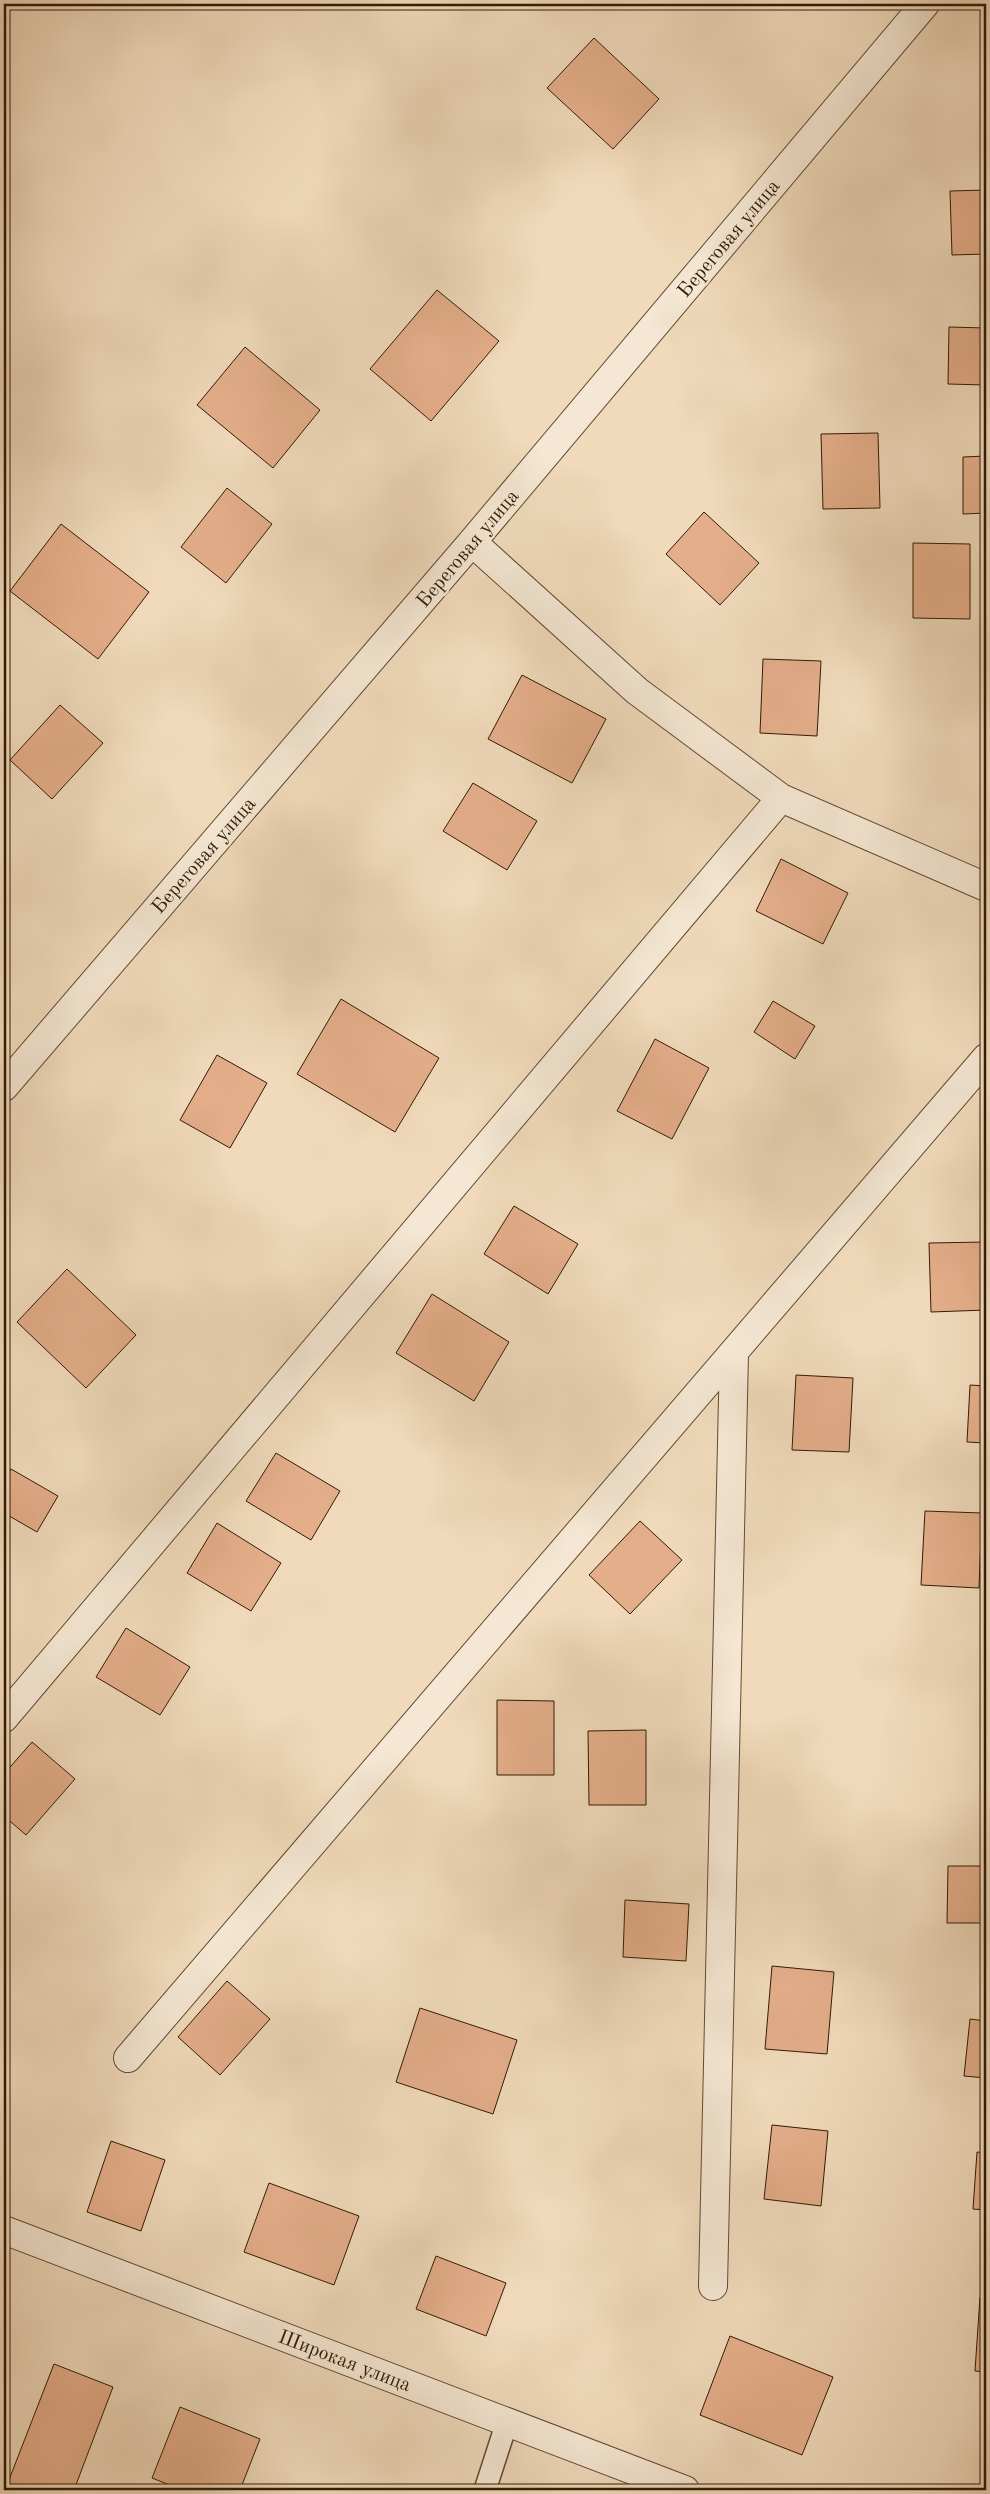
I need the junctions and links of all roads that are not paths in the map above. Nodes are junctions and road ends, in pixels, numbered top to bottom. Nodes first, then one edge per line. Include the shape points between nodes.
1 (925, 4) edge
2 (472, 542) junction
3 (781, 798) junction
4 (986, 887) edge
5 (986, 1058) edge
6 (4, 1087) edge
7 (734, 1354) junction
8 (4, 1718) edge
9 (128, 2058) dead end
10 (4, 2230) edge
11 (713, 2286) dead end
12 (507, 2422) junction
13 (485, 2490) edge
14 (685, 2490) edge

1 - 2 street, Береговая улица
2 - 3 street via 637,691
2 - 6 street, Береговая улица
3 - 4 street
3 - 8 street
5 - 7 street
7 - 9 street
7 - 11 street
10 - 12 street, Широкая улица
12 - 13 lane
12 - 14 street, Широкая улица

